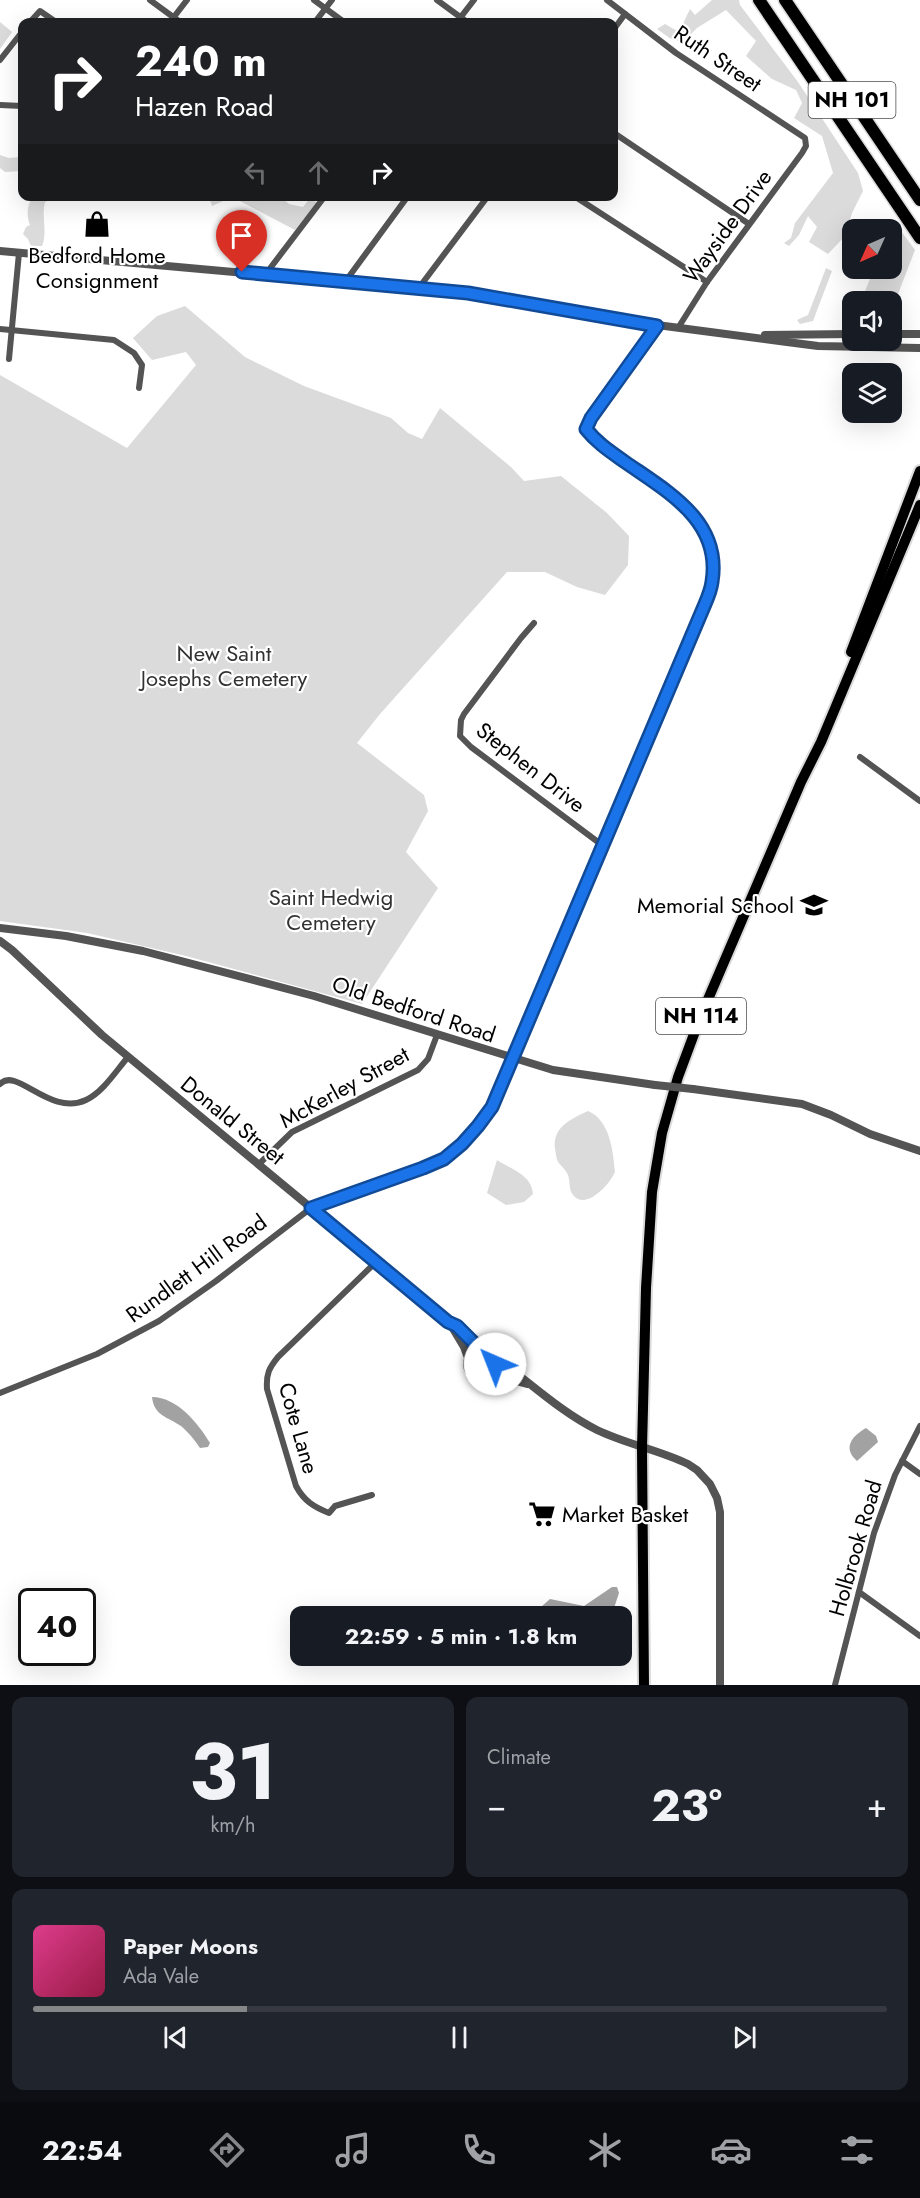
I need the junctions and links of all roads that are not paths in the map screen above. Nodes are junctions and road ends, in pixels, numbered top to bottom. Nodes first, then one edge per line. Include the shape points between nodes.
1 (150, 0) edge
2 (187, 0) edge
3 (314, 0) edge
4 (332, 0) edge
5 (437, 0) edge
6 (474, 0) edge
7 (608, 0) edge
8 (759, 0) edge
9 (785, 0) edge
10 (325, 8) junction
11 (625, 14) junction
12 (33, 18) edge
13 (51, 18) edge
14 (170, 18) edge
15 (174, 18) edge
16 (318, 18) edge
17 (339, 18) edge
18 (457, 18) edge
19 (460, 18) edge
20 (618, 24) edge
21 (18, 37) edge
22 (0, 60) edge
23 (0, 105) edge
24 (18, 106) edge
25 (618, 136) edge
26 (806, 146) joint
27 (920, 200) edge
28 (322, 201) edge
29 (404, 201) edge
30 (484, 201) edge
31 (582, 201) edge
32 (749, 224) junction
33 (920, 238) edge
34 (0, 251) edge
35 (19, 253) junction
36 (266, 275) junction
37 (345, 282) junction
38 (707, 282) junction
39 (418, 289) junction
40 (657, 326) junction
41 (678, 328) junction
42 (0, 329) edge
43 (12, 330) junction
44 (842, 334) edge
45 (902, 334) edge
46 (920, 334) edge
47 (746, 336) junction
48 (920, 348) edge
49 (9, 359) dead end
50 (139, 388) dead end
51 (920, 471) edge
52 (920, 505) edge
53 (534, 623) dead end
54 (860, 757) dead end
55 (811, 760) junction
56 (920, 801) edge
57 (602, 845) junction
58 (0, 928) edge
59 (12, 929) junction
60 (0, 941) edge
61 (12, 950) junction
62 (437, 1035) junction
63 (128, 1057) junction
64 (512, 1059) junction
65 (0, 1084) edge
66 (920, 1151) edge
67 (259, 1164) junction
68 (311, 1208) junction
69 (376, 1262) junction
70 (448, 1322) junction
71 (490, 1354) junction
72 (468, 1358) junction
73 (484, 1378) junction
74 (533, 1386) junction
75 (0, 1394) edge
76 (920, 1426) edge
77 (642, 1448) junction
78 (902, 1461) junction
79 (920, 1474) edge
80 (372, 1495) dead end
81 (859, 1592) junction
82 (920, 1636) edge
83 (644, 1685) edge
84 (720, 1685) edge
85 (835, 1685) edge

1 - 14 street
2 - 15 street
3 - 10 street
4 - 10 street
5 - 18 street
6 - 19 street
7 - 11 street, Ruth Street
8 - 33 highway, NH 101
9 - 27 highway, NH 101
10 - 16 street
10 - 17 street
11 - 20 street
11 - 26 street, Ruth Street via 689,62 793,129 805,138
12 - 13 street via 40,10
21 - 22 street
23 - 24 street
25 - 32 street
26 - 32 street, Wayside Drive
28 - 36 street
29 - 37 street
30 - 39 street
31 - 38 street
32 - 38 street, Wayside Drive
34 - 35 street
35 - 36 street
35 - 43 street
36 - 37 street
37 - 39 street
38 - 41 street, Wayside Drive
39 - 40 street via 489,296
40 - 41 street
40 - 57 street, Rundlett Hill Road via 586,429 601,445 679,500 695,516 707,537 712,582
41 - 47 street
42 - 43 street
43 - 49 street
43 - 50 street via 114,340 134,353 142,366
44 - 47 street
45 - 46 street
47 - 48 street via 818,346
51 - 55 main road, NH 114
52 - 55 main road, NH 114
53 - 57 street, Stephen Drive via 464,714 460,736
54 - 56 street
55 - 77 main road, NH 114 via 691,1040 662,1133 650,1216
57 - 64 street, Rundlett Hill Road
58 - 59 street, Old Bedford Road
59 - 61 street
59 - 62 street, Old Bedford Road via 97,941 224,971
60 - 61 street, Donald Street
61 - 63 street, Donald Street
62 - 64 street, Old Bedford Road
62 - 67 street, McKerley Street via 428,1059 418,1070 292,1132
63 - 65 street via 95,1094 75,1104 52,1101 11,1079
63 - 67 street, Donald Street
64 - 66 street, Old Bedford Road, bridge via 570,1074 802,1104
64 - 68 street, Rundlett Hill Road via 492,1107 462,1144 444,1159
67 - 68 street, Donald Street
68 - 69 street, Donald Street
68 - 75 street, Rundlett Hill Road via 159,1321 97,1354
69 - 70 street, Donald Street
69 - 80 street, Cote Lane via 278,1357 266,1377 302,1496 328,1513 335,1506
70 - 71 street, Donald Street
70 - 72 street, Donald Street
71 - 72 street via 475,1351
71 - 73 street via 494,1369
71 - 74 street, Donald Street
72 - 73 street, Donald Street via 466,1366 471,1375
73 - 74 street, Donald Street via 502,1377
74 - 77 street, Donald Street via 590,1426
76 - 78 street, Holbrook Road
77 - 83 main road, NH 114
77 - 84 street, Donald Street via 688,1464 704,1477 717,1498 722,1542
78 - 79 street
78 - 81 street, Holbrook Road via 874,1533
81 - 82 street
81 - 85 street, Holbrook Road

